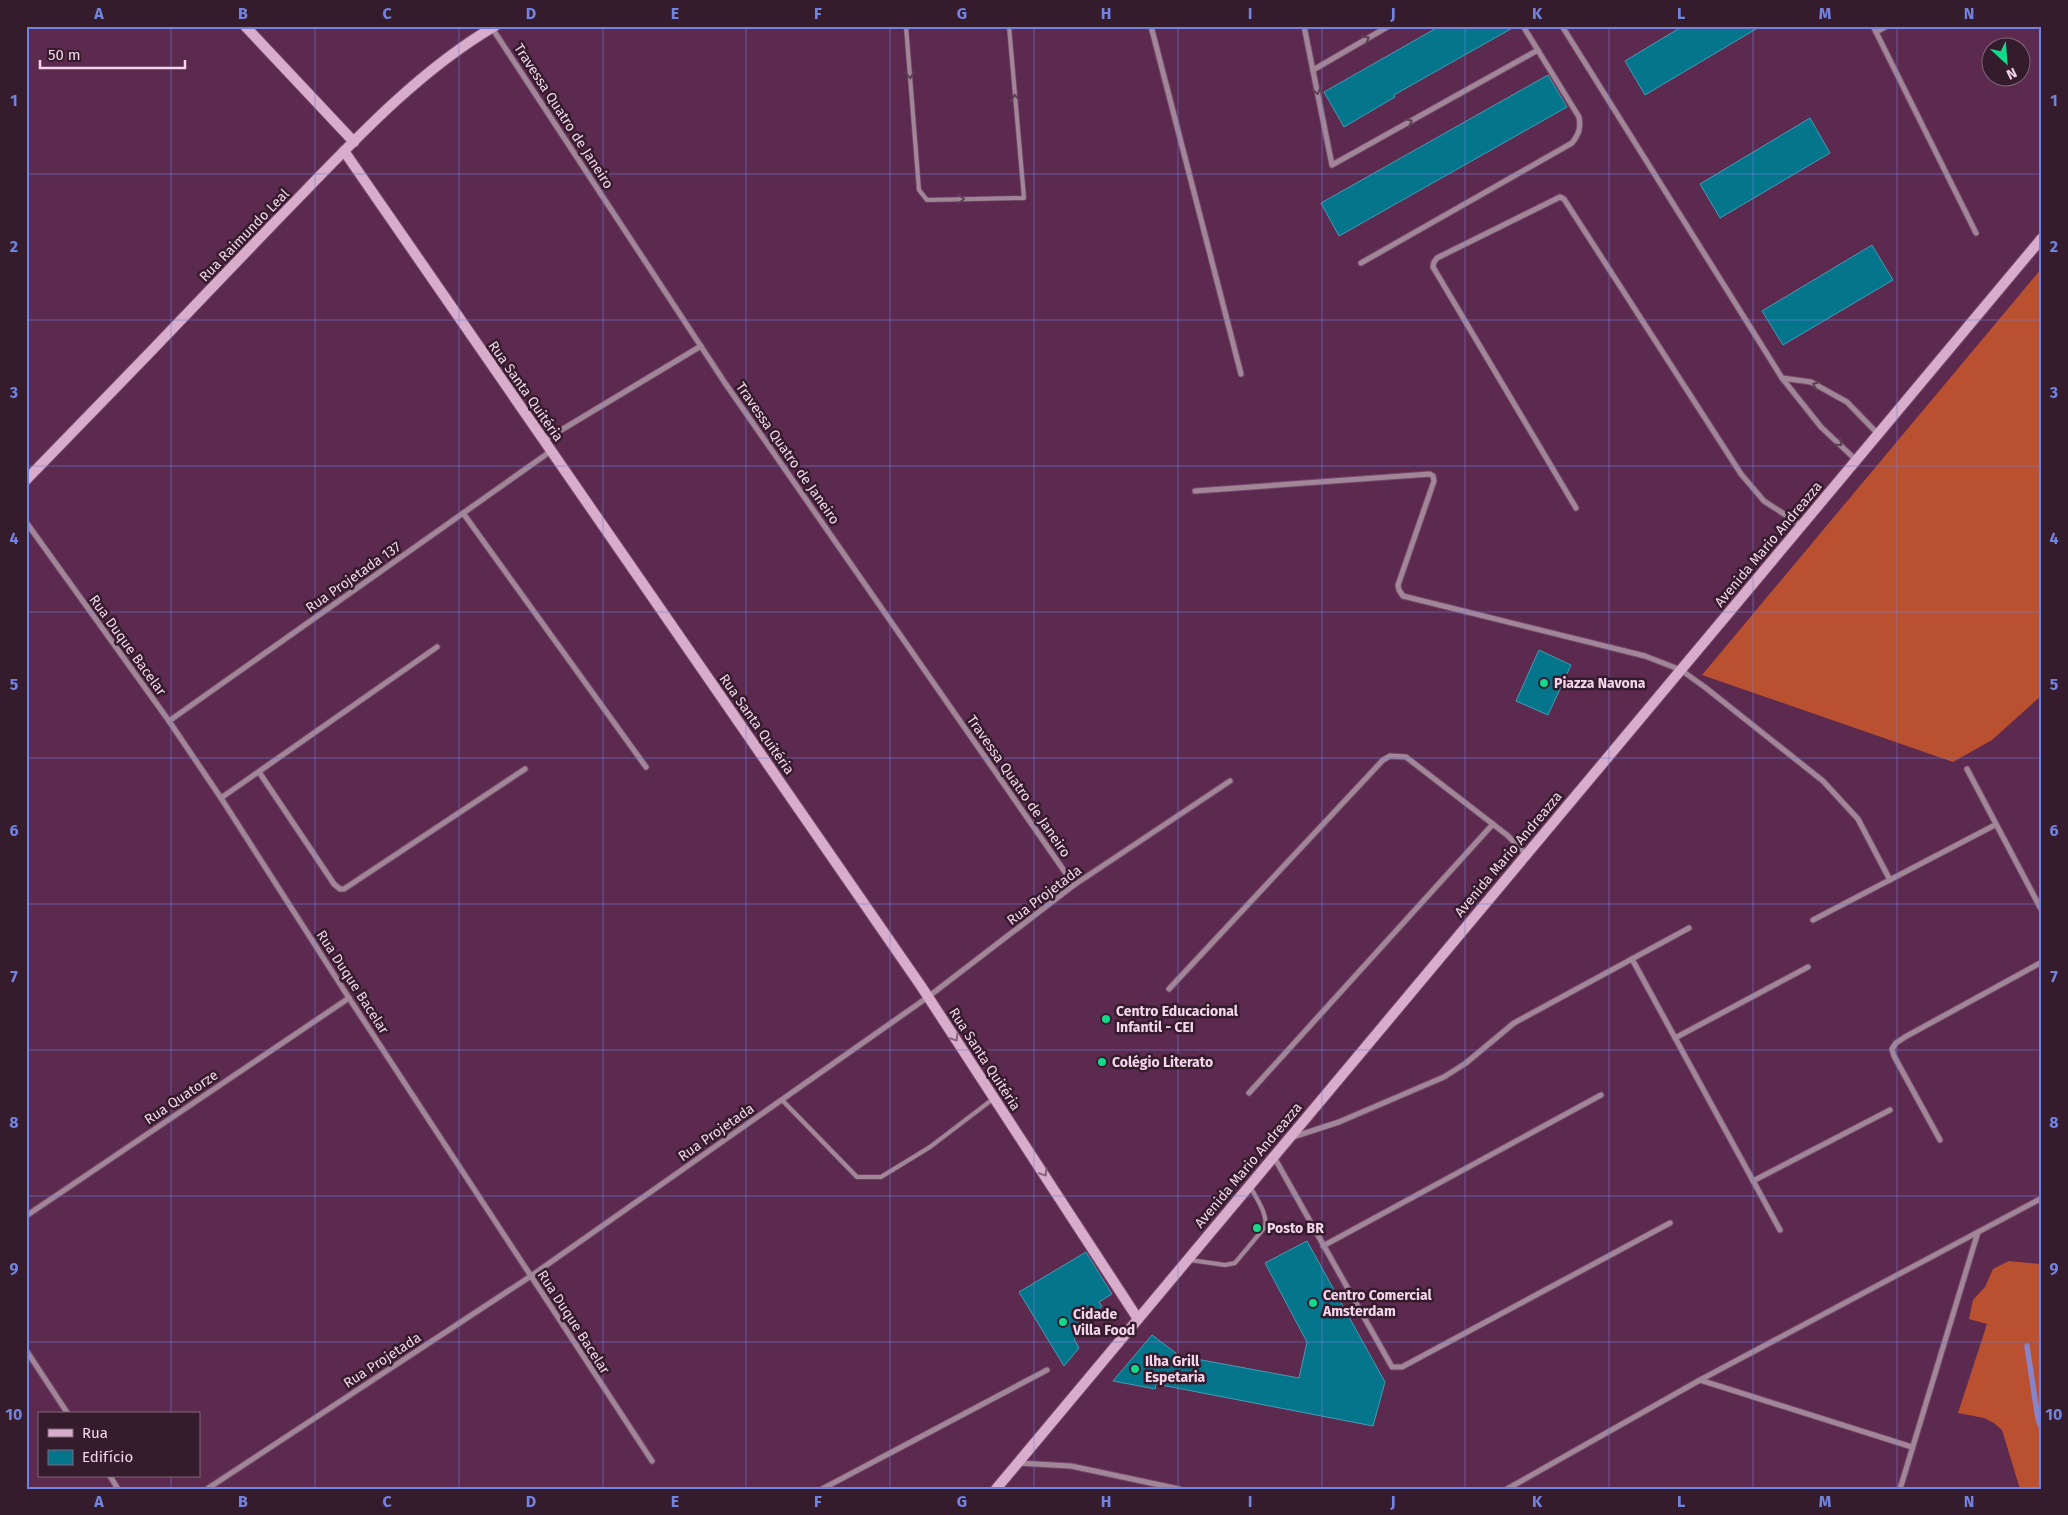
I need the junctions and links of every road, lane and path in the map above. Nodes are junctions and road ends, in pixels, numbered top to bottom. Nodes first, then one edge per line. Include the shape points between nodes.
1 (245, 26) edge
2 (906, 26) edge
3 (1009, 26) edge
4 (1151, 26) edge
5 (1304, 26) edge
6 (1389, 26) edge
7 (1523, 26) edge
8 (1562, 26) edge
9 (1887, 26) edge
10 (494, 27) edge
11 (1874, 29) edge
12 (1538, 50) junction
13 (1313, 70) junction
14 (354, 142) junction
15 (344, 152) junction
16 (1976, 233) dead end
17 (2042, 238) edge
18 (1360, 263) dead end
19 (701, 346) junction
20 (1241, 374) dead end
21 (1782, 378) junction
22 (1878, 434) junction
23 (543, 440) junction
24 (551, 451) junction
25 (1856, 460) junction
26 (26, 480) edge
27 (1195, 491) dead end
28 (1576, 508) dead end
29 (463, 513) junction
30 (26, 522) edge
31 (1801, 525) junction
32 (437, 647) dead end
33 (1681, 670) junction
34 (169, 721) junction
35 (646, 767) dead end
36 (525, 769) dead end
37 (1967, 769) dead end
38 (259, 772) junction
39 (1230, 781) dead end
40 (221, 798) junction
41 (1493, 824) junction
42 (1995, 825) junction
43 (1526, 854) junction
44 (1890, 880) junction
45 (1074, 885) junction
46 (2042, 911) edge
47 (1814, 920) dead end
48 (1689, 928) dead end
49 (1632, 960) junction
50 (2042, 962) edge
51 (1808, 967) dead end
52 (1169, 990) dead end
53 (928, 997) junction
54 (349, 998) junction
55 (1675, 1038) junction
56 (1249, 1093) dead end
57 (1601, 1095) dead end
58 (995, 1098) junction
59 (782, 1100) junction
60 (1890, 1110) dead end
61 (1288, 1139) junction
62 (1940, 1140) dead end
63 (1273, 1157) junction
64 (1753, 1182) junction
65 (1249, 1186) junction
66 (2042, 1198) edge
67 (26, 1216) edge
68 (1670, 1223) dead end
69 (1780, 1230) dead end
70 (1978, 1232) junction
71 (1323, 1246) junction
72 (1188, 1259) junction
73 (531, 1276) junction
74 (1138, 1319) junction
75 (26, 1350) edge
76 (1047, 1370) dead end
77 (1700, 1380) junction
78 (67, 1412) edge
79 (1912, 1447) junction
80 (652, 1461) dead end
81 (1017, 1463) junction
82 (111, 1478) edge
83 (118, 1489) edge
84 (207, 1489) edge
85 (822, 1489) edge
86 (996, 1489) edge
87 (1179, 1489) edge
88 (1507, 1489) edge
89 (1900, 1489) edge

1 - 14 street
2 -> 3 lane via 919,190 927,200 1024,198
4 - 20 street
5 - 13 street
13 -> 6 street
7 - 12 street
8 - 21 street
9 - 11 street
10 - 14 street, Rua Raimundo Leal via 454,54
10 - 19 street, Travessa Quatro de Janeiro
11 - 16 street
13 -> 12 street via 1332,165
12 - 18 street via 1579,116 1579,134 1572,142
14 - 15 street, Rua Raimundo Leal
15 - 23 street, Rua Santa Quitéria
15 - 26 street, Rua Raimundo Leal
17 - 22 street, Avenida Mario Andreazza
19 - 23 street
19 - 45 street, Travessa Quatro de Janeiro
22 -> 21 street via 1847,402 1811,382
21 -> 25 street via 1822,427
22 - 25 street, Avenida Mario Andreazza
23 - 24 street, Rua Santa Quitéria
24 - 29 street, Rua Projetada 137
24 - 53 street, Rua Santa Quitéria
25 - 31 street, Avenida Mario Andreazza
27 - 33 street via 1430,474 1434,481 1398,585 1404,596 1644,656
28 - 31 street via 1433,267 1437,258 1560,197 1741,474 1764,501
29 - 34 street, Rua Projetada 137
29 - 35 street
30 - 34 street, Rua Duque Bacelar
31 - 33 street, Avenida Mario Andreazza
32 - 38 street
33 - 43 street, Avenida Mario Andreazza
33 - 44 street via 1823,781 1858,819
34 - 40 street, Rua Duque Bacelar
36 - 38 street via 344,889 334,884
37 - 42 street
38 - 40 street
39 - 45 street, Rua Projetada
40 - 54 street, Rua Duque Bacelar
41 - 43 street
41 - 52 street via 1406,757 1390,756
41 - 56 street
42 - 44 street
42 - 46 street
43 - 61 street, Avenida Mario Andreazza
44 - 47 street
45 - 53 street, Rua Projetada
48 - 49 street
49 - 55 street
49 - 61 street via 1514,1023 1444,1077 1339,1122
50 - 62 street via 1905,1037 1892,1049
51 - 55 street
53 -> 58 street, Rua Santa Quitéria
53 - 59 street, Rua Projetada
54 - 67 street, Rua Quatorze
54 - 73 street, Rua Duque Bacelar
55 - 64 street
57 - 71 street
58 - 59 lane via 930,1147 881,1177 856,1177
58 -> 74 street, Rua Santa Quitéria
59 - 73 street, Rua Projetada
60 - 64 street
61 - 63 street, Avenida Mario Andreazza
63 - 65 street, Avenida Mario Andreazza
63 - 71 street
64 - 69 street
65 - 72 street, Avenida Mario Andreazza
65 - 72 lane via 1260,1203 1265,1227 1235,1263 1224,1265
66 - 70 street
68 - 71 street via 1396,1368 1392,1367
70 - 77 street
70 - 79 street
72 - 74 street, Avenida Mario Andreazza
73 - 80 street, Rua Duque Bacelar
73 - 84 street, Rua Projetada
74 - 81 street, Avenida Mario Andreazza
75 - 78 street
76 - 85 street
77 - 79 street
77 - 88 street
79 - 89 street
81 - 86 street, Avenida Mario Andreazza
81 - 87 street via 1072,1466
82 - 83 street

